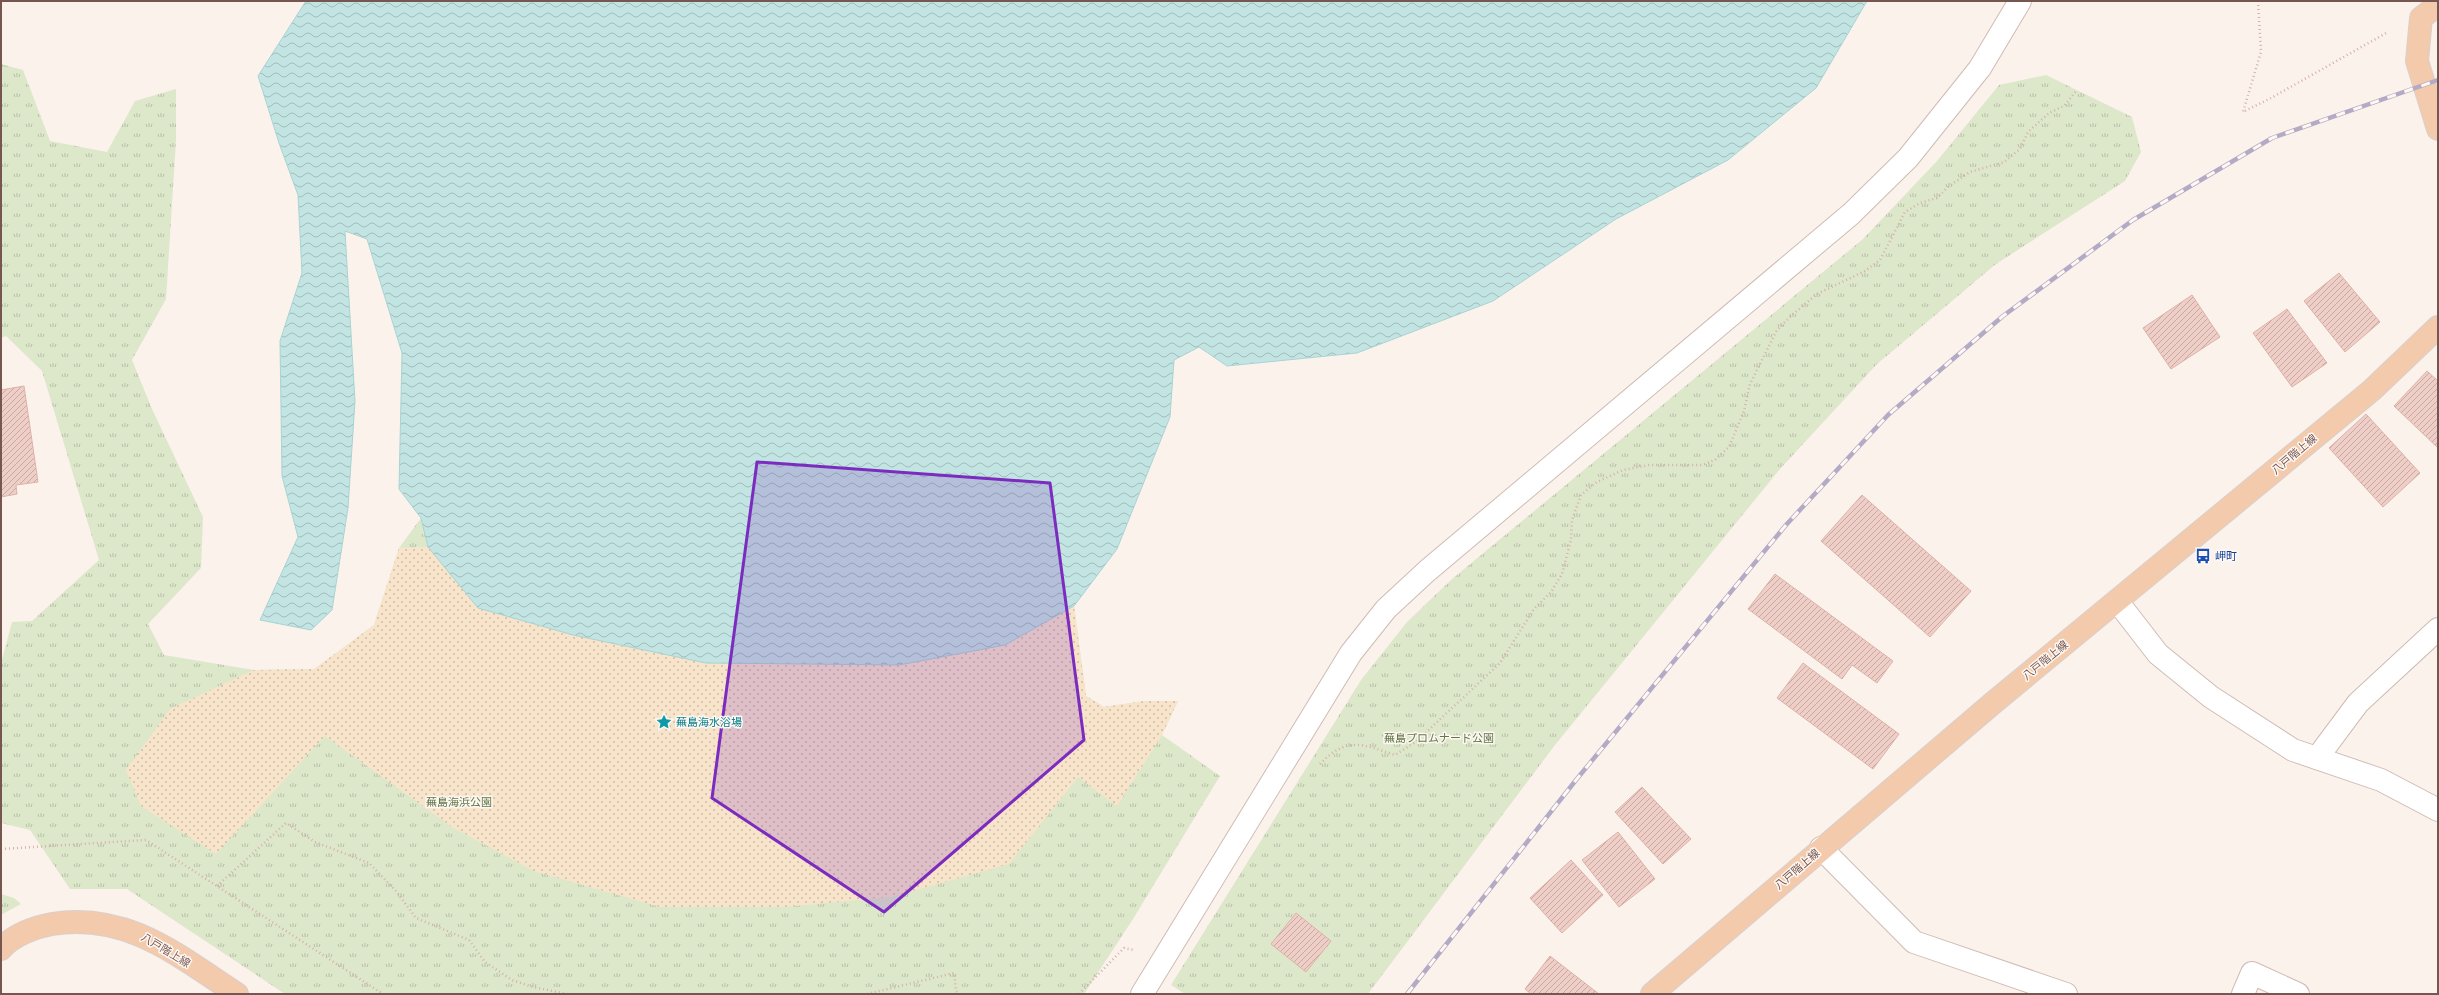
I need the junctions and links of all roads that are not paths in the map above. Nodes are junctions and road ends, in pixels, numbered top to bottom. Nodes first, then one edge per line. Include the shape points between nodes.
1 (2020, 1) edge
2 (2438, 4) edge
3 (2438, 128) edge
4 (2438, 328) edge
5 (2117, 600) junction
6 (2438, 629) edge
7 (2318, 758) junction
8 (2438, 810) edge
9 (1822, 848) junction
10 (1, 949) edge
11 (236, 994) edge
12 (1142, 994) edge
13 (1652, 994) edge
14 (2066, 994) edge
15 (2243, 994) edge
16 (2298, 994) edge

1 - 12 street via 1980,68 1908,158 1851,214 1489,518 1386,609 1351,653
2 - 3 main road via 2421,18 2417,61
4 - 5 main road, 八戸階上線 via 2372,390
5 - 7 street via 2158,654 2211,697 2293,750
5 - 9 main road, 八戸階上線
6 - 7 street via 2358,703
7 - 8 street via 2381,780
9 - 13 main road, 八戸階上線
9 - 14 street via 1914,942
10 - 11 main road, 八戸階上線 via 21,934 44,925 69,921 96,922 127,929 153,940
15 - 16 street via 2252,973

